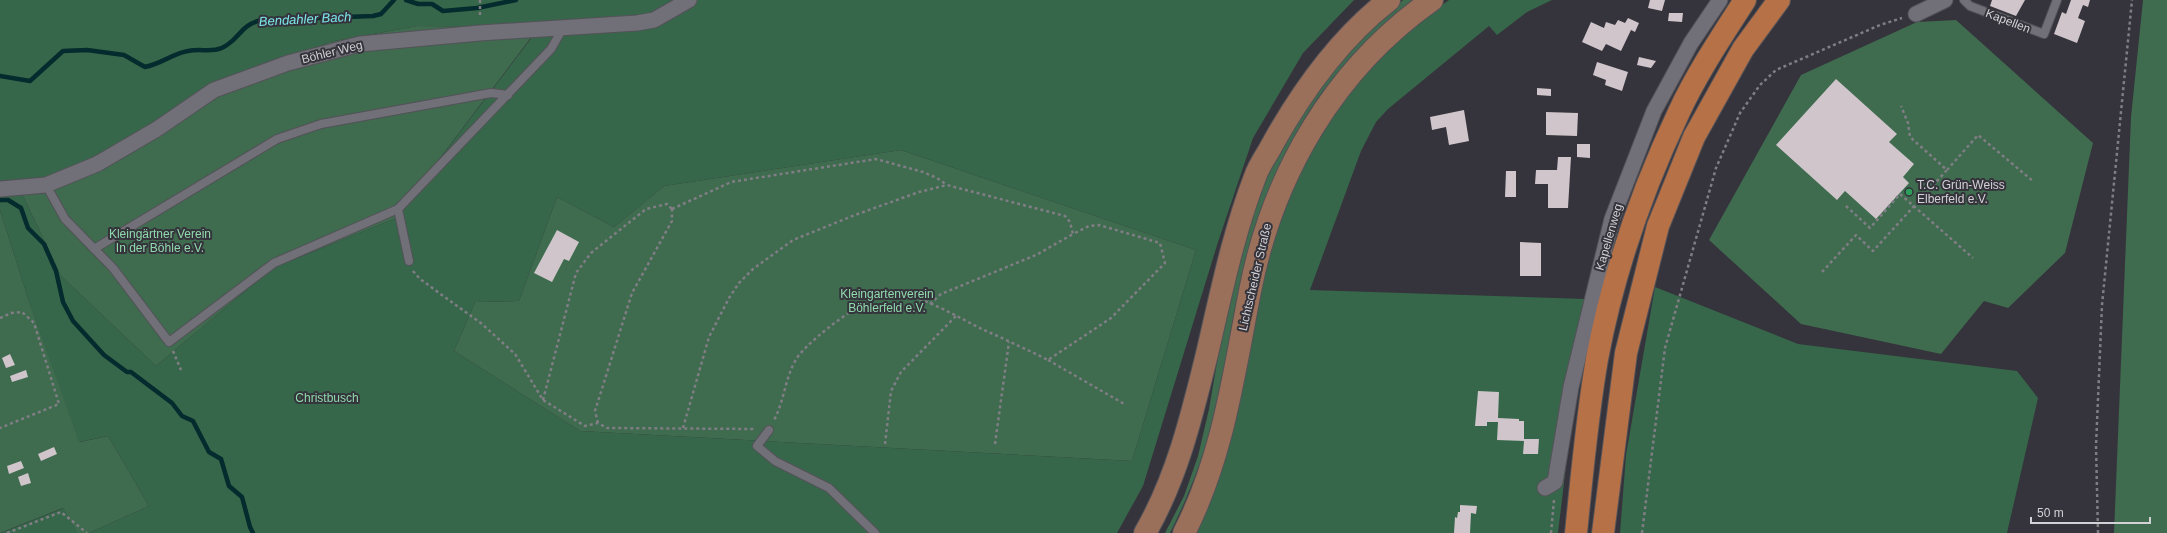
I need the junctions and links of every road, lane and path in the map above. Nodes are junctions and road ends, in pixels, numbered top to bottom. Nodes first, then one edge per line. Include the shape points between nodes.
1 (689, 0) edge
2 (1389, 0) edge
3 (1432, 0) edge
4 (1720, 0) edge
5 (1745, 0) edge
6 (1779, 0) edge
7 (1945, 0) edge
8 (1964, 0) edge
9 (2057, 0) edge
10 (2132, 0) edge
11 (480, 1) edge
12 (480, 13) dead end
13 (1916, 14) joint
14 (563, 28) junction
15 (508, 95) junction
16 (1901, 106) dead end
17 (1947, 170) junction
18 (2034, 182) dead end
19 (947, 185) junction
20 (46, 186) junction
21 (0, 189) edge
22 (1846, 206) dead end
23 (1914, 207) junction
24 (672, 208) junction
25 (398, 209) junction
26 (1073, 234) junction
27 (94, 249) junction
28 (1973, 258) dead end
29 (409, 261) joint
30 (1822, 272) dead end
31 (930, 304) junction
32 (956, 316) junction
33 (0, 318) edge
34 (169, 342) junction
35 (1009, 342) junction
36 (1048, 360) junction
37 (182, 370) dead end
38 (543, 400) junction
39 (1126, 405) dead end
40 (598, 423) junction
41 (0, 428) edge
42 (683, 428) junction
43 (769, 430) junction
44 (885, 444) dead end
45 (995, 444) dead end
46 (1545, 488) dead end
47 (1553, 514) dead end
48 (7, 533) edge
49 (87, 533) edge
50 (875, 533) edge
51 (1145, 533) edge
52 (1184, 533) edge
53 (1551, 533) edge
54 (1576, 533) edge
55 (1603, 533) edge
56 (1642, 533) edge
57 (2098, 533) edge

1 - 14 street, Böhler Weg via 654,20
2 - 51 main road via 1350,36 1325,64 1289,114 1256,175 1234,240 1188,427 1175,468
3 - 52 main road, Lichtscheider Straße via 1380,43 1339,88 1301,144 1280,188 1256,262 1228,408 1217,451
4 - 46 street, Kapellenweg via 1691,43 1654,111 1612,219 1571,388 1555,482
5 - 54 highway via 1679,111 1640,205 1617,280 1598,358 1583,459
6 - 55 highway via 1743,48 1694,137 1658,226 1626,353
7 - 13 street
8 - 9 lane, Kapellen via 1970,6 2044,34
10 - 57 path via 2102,305 2096,446
11 - 12 path
13 - 56 path via 1880,25 1776,70 1760,85 1740,113 1716,168 1665,348
14 - 15 lane via 551,49
14 - 20 street, Böhler Weg via 360,44 288,63 214,90 157,129 97,164
15 - 25 lane
15 - 27 lane via 491,93 355,117 321,124 277,139
16 - 17 path via 1910,137
17 - 18 path via 1978,134
17 - 23 path
19 - 24 path via 923,172 876,159 731,182
19 - 26 path via 1065,216 1070,222
19 - 42 path via 919,192 816,230 793,240 753,269 729,298 709,337
20 - 21 street, Böhler Weg
20 - 27 lane via 64,219
22 - 23 path via 1870,228 1900,194
23 - 28 path
23 - 30 path via 1873,251 1856,235
24 - 38 path via 667,204 646,209 591,253 576,273
24 - 40 path via 672,221 632,293 595,411
25 - 29 lane
25 - 34 lane via 274,264
26 - 31 path via 1036,255 941,294
26 - 36 path via 1089,226 1099,226 1160,243 1165,263 1111,318
27 - 34 lane via 113,268
29 - 38 path via 420,279 482,324 515,354
31 - 32 path
31 - 43 path via 907,296 891,294 876,297 860,305 841,319 799,356 791,369 776,417
32 - 35 path
32 - 44 path via 902,372 891,391
33 - 41 path via 22,312 34,323 59,404
34 - 37 path
35 - 36 path
35 - 45 path
36 - 39 path
38 - 40 path via 585,426
40 - 42 path via 607,428
42 - 43 path
43 - 50 lane via 757,446 775,461 829,488
47 - 53 path
48 - 49 path via 61,512

